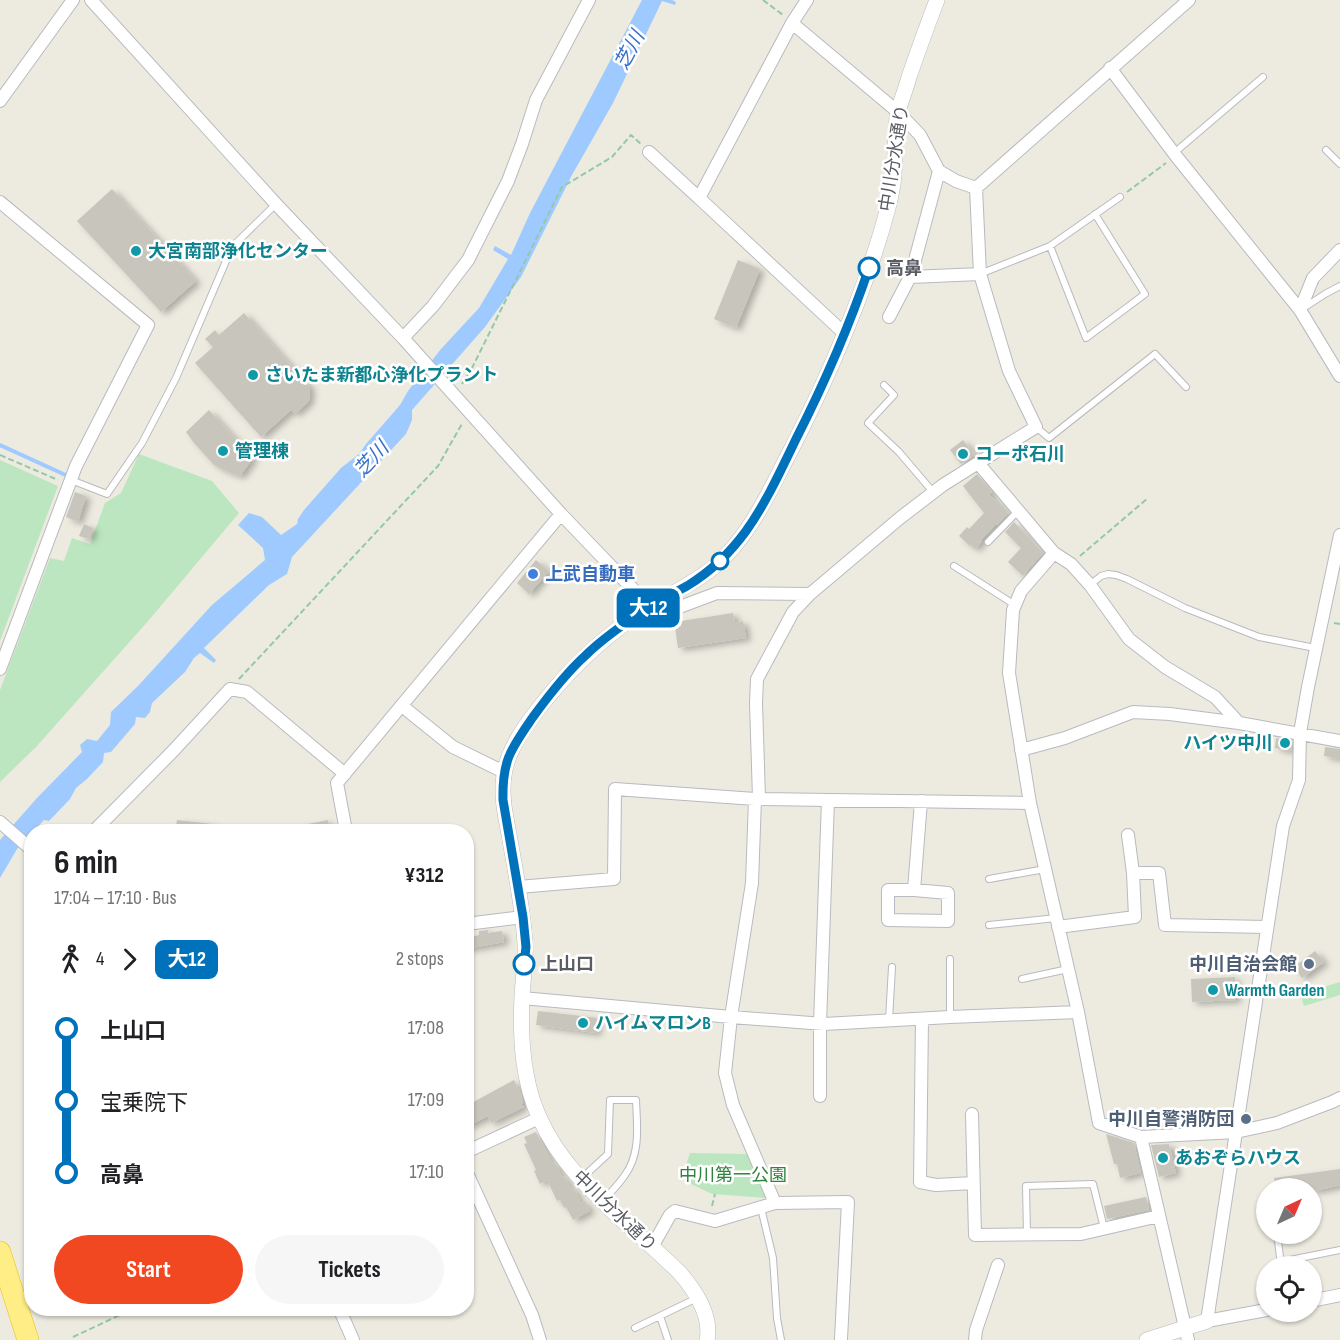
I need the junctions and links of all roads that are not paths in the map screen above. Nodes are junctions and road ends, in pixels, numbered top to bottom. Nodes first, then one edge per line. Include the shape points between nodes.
1 (73, 0) edge
2 (91, 0) edge
3 (589, 0) edge
4 (807, 0) edge
5 (937, 0) edge
6 (1187, 1) edge
7 (792, 23) junction
8 (1110, 68) junction
9 (1263, 77) dead end
10 (0, 101) edge
11 (898, 112) junction
12 (1326, 150) dead end
13 (649, 152) road end
14 (1175, 154) junction
15 (1340, 164) edge
16 (939, 171) junction
17 (976, 188) junction
18 (1120, 197) road end
19 (699, 198) junction
20 (0, 202) edge
21 (276, 204) junction
22 (1095, 214) junction
23 (1050, 246) junction
24 (1340, 250) edge
25 (980, 274) junction
26 (910, 277) junction
27 (1340, 286) edge
28 (1300, 310) junction
29 (889, 317) dead end
30 (844, 334) junction
31 (405, 341) junction
32 (1340, 376) edge
33 (884, 385) dead end
34 (1186, 387) dead end
35 (1036, 428) junction
36 (978, 463) junction
37 (70, 482) junction
38 (933, 492) junction
39 (1018, 511) junction
40 (561, 514) junction
41 (1340, 535) edge
42 (988, 542) dead end
43 (1054, 553) junction
44 (954, 566) dead end
45 (1090, 585) junction
46 (810, 594) junction
47 (1015, 605) junction
48 (650, 607) junction
49 (1315, 648) junction
50 (0, 669) edge
51 (402, 706) junction
52 (1239, 723) junction
53 (1300, 733) junction
54 (1340, 741) edge
55 (1021, 750) junction
56 (504, 772) junction
57 (345, 774) junction
58 (757, 799) junction
59 (828, 800) junction
60 (921, 801) junction
61 (1030, 803) junction
62 (0, 822) edge
63 (101, 824) edge
64 (345, 824) edge
65 (1128, 835) dead end
66 (24, 843) edge
67 (1045, 869) junction
68 (1133, 873) junction
69 (989, 879) dead end
70 (518, 886) junction
71 (914, 890) junction
72 (523, 917) junction
73 (1057, 922) junction
74 (474, 923) edge
75 (989, 925) dead end
76 (1267, 927) junction
77 (950, 959) dead end
78 (892, 967) dead end
79 (1068, 969) junction
80 (1022, 979) dead end
81 (522, 998) junction
82 (1078, 1012) junction
83 (731, 1017) junction
84 (950, 1017) junction
85 (922, 1019) junction
86 (889, 1021) junction
87 (820, 1024) junction
88 (820, 1096) dead end
89 (1340, 1098) edge
90 (972, 1114) dead end
91 (539, 1118) junction
92 (1236, 1132) junction
93 (1141, 1137) junction
94 (474, 1148) edge
95 (580, 1180) junction
96 (973, 1183) junction
97 (474, 1188) edge
98 (603, 1202) junction
99 (775, 1203) junction
100 (761, 1208) junction
101 (1159, 1216) junction
102 (1105, 1229) junction
103 (1027, 1234) junction
104 (652, 1247) junction
105 (1340, 1250) edge
106 (0, 1252) edge
107 (1315, 1256) edge
108 (998, 1265) dead end
109 (1340, 1295) edge
110 (0, 1297) edge
111 (698, 1297) junction
112 (1322, 1298) edge
113 (1256, 1312) edge
114 (342, 1316) edge
115 (660, 1316) junction
116 (1207, 1321) junction
117 (635, 1328) dead end
118 (1187, 1334) edge
119 (13, 1340) edge
120 (28, 1340) edge
121 (353, 1340) edge
122 (540, 1340) edge
123 (668, 1340) edge
124 (708, 1340) edge
125 (781, 1340) edge
126 (841, 1340) edge
127 (975, 1340) edge
128 (1147, 1340) edge

1 - 10 street
2 - 21 street
3 - 31 street via 536,100 508,181 468,260
4 - 7 street
5 - 11 street, 中川分水通り
6 - 8 street
7 - 11 street
7 - 19 street
8 - 14 street
8 - 17 street
9 - 14 lane
11 - 16 street via 920,135
11 - 30 street, 中川分水通り via 890,203
12 - 15 lane
13 - 19 street
14 - 28 street
16 - 17 street
16 - 26 street
17 - 25 street
18 - 22 lane
19 - 30 street
20 - 37 street via 148,326
21 - 31 street
21 - 37 lane via 232,247 177,378 142,443 107,494
22 - 23 lane
22 - 23 lane via 1146,294 1086,338
23 - 25 lane
24 - 28 street via 1313,278
25 - 26 street
25 - 35 street via 1010,371
26 - 29 street
27 - 28 lane
28 - 32 street
30 - 48 street, 中川分水通り via 783,467 746,530 715,566
31 - 40 street
33 - 38 lane via 894,395 868,423
34 - 35 lane via 1155,354 1049,438
35 - 36 street
36 - 38 street
36 - 39 street
37 - 50 street
38 - 46 street
39 - 42 lane
39 - 43 street
40 - 48 street
40 - 51 street
41 - 49 street
43 - 45 street via 1071,564
43 - 47 street via 1021,591
44 - 47 lane
45 - 49 lane via 1101,576 1116,575 1259,637
45 - 52 street via 1129,639 1165,667 1215,697
46 - 48 street via 717,593 677,608
46 - 58 street via 793,612 757,680
47 - 55 street via 1009,673
48 - 56 street, 中川分水通り via 605,638 570,672 514,745
49 - 53 street
51 - 56 street via 453,747
51 - 57 street
52 - 53 street
52 - 55 street via 1133,712
53 - 54 street
53 - 76 street via 1299,780 1283,826
55 - 61 street
56 - 70 street, 中川分水通り via 503,800
57 - 63 street via 247,692 230,689
57 - 64 street via 337,783
58 - 59 street
58 - 70 street via 615,789 614,879
58 - 83 street via 752,883
59 - 60 street
59 - 87 street
60 - 61 street
60 - 71 street
61 - 67 street
62 - 66 street
65 - 68 street
67 - 69 lane
67 - 73 street
68 - 73 street via 1135,917
68 - 76 street via 1159,873 1164,925
70 - 72 street, 中川分水通り
71 - 71 street via 888,890 888,920 948,921 948,893
72 - 74 street
72 - 81 street, 中川分水通り via 526,947
73 - 75 lane
73 - 79 street
76 - 92 street
77 - 84 lane
78 - 86 lane
79 - 80 lane
79 - 82 street
81 - 83 street
81 - 91 street, 中川分水通り via 523,1059
82 - 84 street
82 - 93 street via 1099,1123
83 - 87 street
83 - 99 street via 725,1073 733,1105
84 - 85 street
85 - 86 street
85 - 96 street via 920,1182
86 - 87 street
87 - 88 street
89 - 92 street via 1277,1123
90 - 96 street
91 - 94 street
91 - 95 street, 中川分水通り
92 - 93 street
92 - 116 street
93 - 101 street
95 - 98 street, 中川分水通り
95 - 98 lane via 608,1154 610,1100 636,1100 638,1142 625,1176
96 - 103 street via 975,1235
97 - 122 street
98 - 104 street, 中川分水通り
99 - 100 street
99 - 126 street via 848,1202
100 - 104 street via 715,1221 675,1211
100 - 125 lane via 773,1258
101 - 102 street
101 - 118 street
102 - 103 street via 1081,1234
102 - 103 lane via 1093,1184 1026,1186
104 - 111 street, 中川分水通り
105 - 107 lane
106 - 120 highway
108 - 127 street
109 - 112 street
110 - 119 highway
111 - 115 lane
111 - 124 street, 中川分水通り
113 - 116 street
114 - 121 street
115 - 117 lane
115 - 123 lane
116 - 118 street
118 - 128 street

